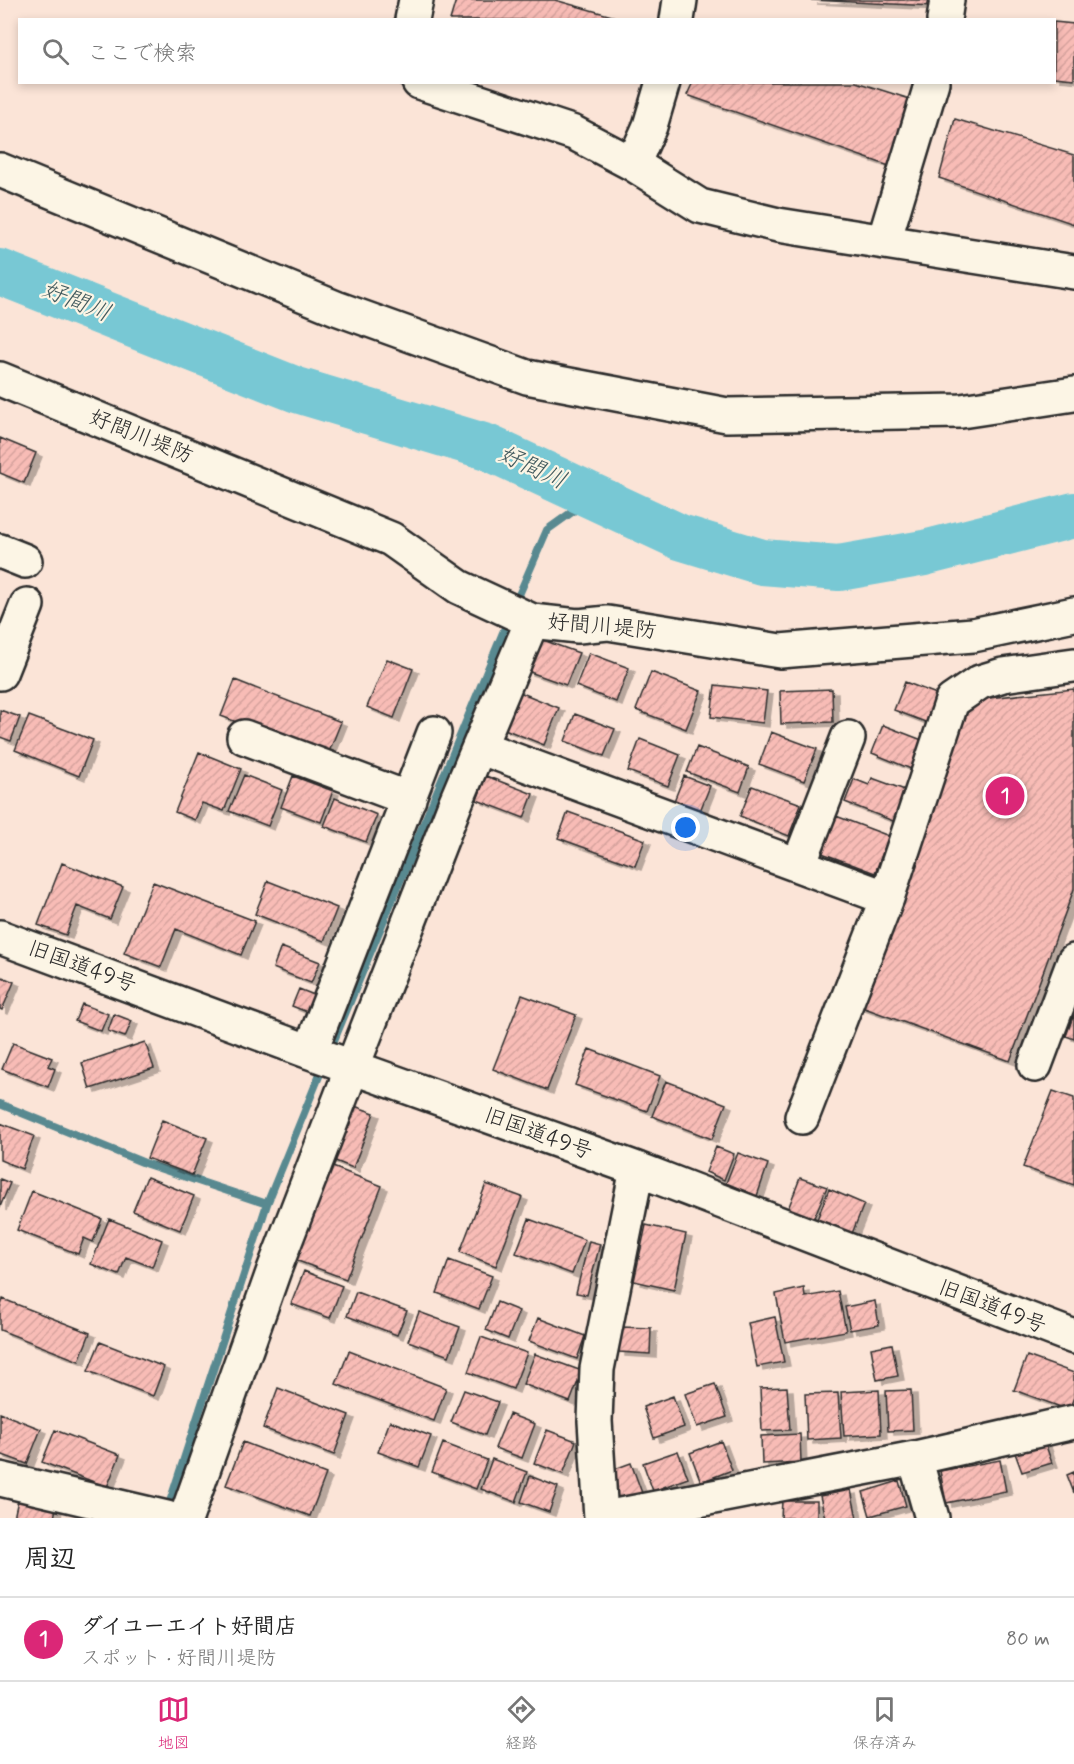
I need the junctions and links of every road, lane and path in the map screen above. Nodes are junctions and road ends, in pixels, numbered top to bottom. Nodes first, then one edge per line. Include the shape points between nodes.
1 (416, 0) edge
2 (680, 0) edge
3 (947, 0) edge
4 (412, 18) edge
5 (677, 18) edge
6 (944, 18) edge
7 (425, 84) edge
8 (662, 84) edge
9 (931, 84) edge
10 (633, 164) junction
11 (0, 170) edge
12 (884, 241) junction
13 (1074, 272) edge
14 (0, 379) edge
15 (1074, 394) edge
16 (27, 605) dead end
17 (1074, 614) edge
18 (530, 620) junction
19 (1074, 664) edge
20 (0, 673) edge
21 (435, 733) dead end
22 (244, 737) dead end
23 (848, 738) dead end
24 (479, 747) junction
25 (409, 799) junction
26 (799, 864) junction
27 (887, 898) junction
28 (0, 937) edge
29 (1074, 961) edge
30 (331, 1060) junction
31 (1035, 1065) dead end
32 (802, 1117) dead end
33 (637, 1169) junction
34 (1074, 1337) edge
35 (1074, 1422) edge
36 (915, 1458) junction
37 (0, 1479) edge
38 (160, 1516) edge
39 (186, 1518) edge
40 (603, 1518) edge
41 (932, 1518) edge

1 - 4 street
2 - 5 street
3 - 6 street
7 - 10 street via 574,133
8 - 10 street
9 - 12 street
10 - 12 street via 700,206 777,225
11 - 15 street via 336,308 527,377 727,415 961,411
12 - 13 street
14 - 18 street, 好間川堤防 via 391,539 459,587
16 - 20 street
17 - 18 street, 好間川堤防 via 974,635 780,651 608,623 578,626
18 - 24 street
19 - 27 street via 1003,675 980,682 952,701
21 - 25 street
22 - 25 street
23 - 26 street
24 - 26 street
24 - 30 street
25 - 30 street
26 - 27 street
27 - 32 street
28 - 30 street, 旧国道49号
29 - 31 street
30 - 33 street, 旧国道49号
30 - 39 street via 274,1270
33 - 34 street, 旧国道49号
33 - 40 street via 597,1369 595,1421
35 - 36 street
36 - 40 street
36 - 41 street
37 - 38 street

